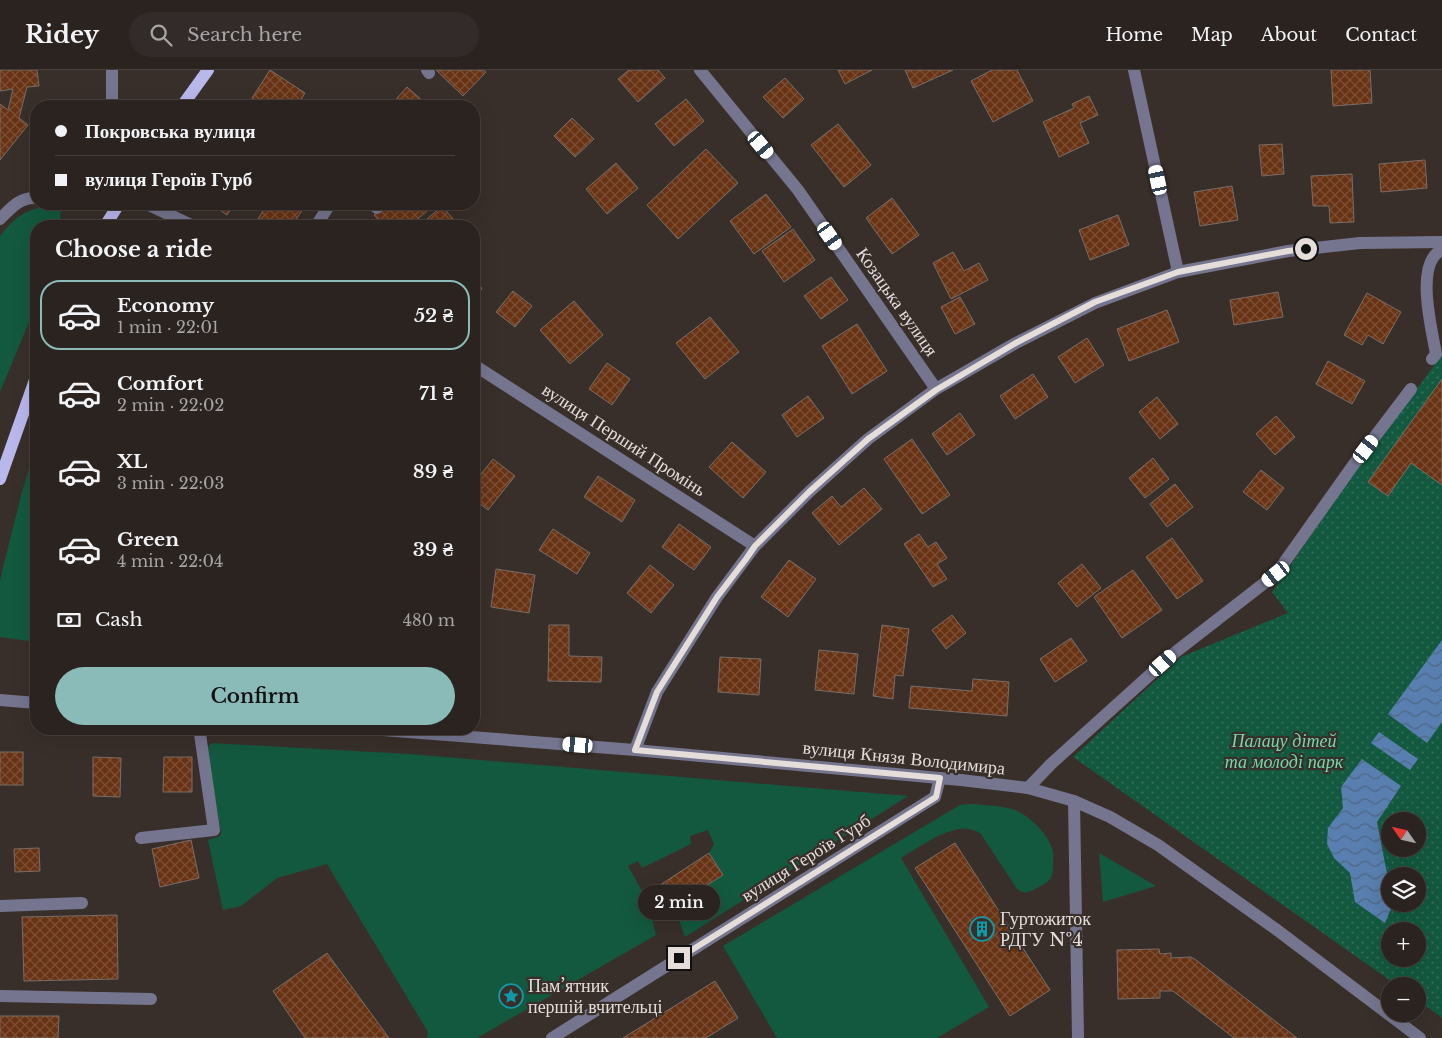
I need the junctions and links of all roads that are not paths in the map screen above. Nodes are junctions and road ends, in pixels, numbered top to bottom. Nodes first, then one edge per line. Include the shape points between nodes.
1 (112, 70) edge
2 (208, 70) edge
3 (700, 70) edge
4 (1134, 70) edge
5 (112, 100) edge
6 (186, 100) edge
7 (30, 197) edge
8 (160, 210) edge
9 (0, 220) edge
10 (180, 220) edge
11 (1442, 242) edge
12 (1442, 250) edge
13 (1178, 272) junction
14 (1432, 359) dead end
15 (480, 369) edge
16 (1411, 389) dead end
17 (936, 390) junction
18 (30, 394) edge
19 (0, 479) edge
20 (755, 546) junction
21 (0, 700) edge
22 (30, 702) edge
23 (200, 735) edge
24 (446, 735) edge
25 (635, 750) junction
26 (940, 778) junction
27 (1028, 788) junction
28 (1074, 801) junction
29 (141, 838) dead end
30 (82, 904) dead end
31 (0, 906) edge
32 (0, 996) edge
33 (151, 999) dead end
34 (552, 1038) edge
35 (1078, 1038) edge
36 (1420, 1038) edge

1 - 5 street
2 - 6 main road
3 - 17 street, Козацька вулиця via 798,190
4 - 13 street
7 - 9 street via 11,208
8 - 10 street
11 - 13 street via 1360,243 1288,251
12 - 14 street via 1429,266 1425,291 1436,354
13 - 17 street via 1095,302
15 - 20 street, вулиця Перший Промінь
16 - 27 street via 1276,574 1173,654
17 - 20 street via 868,439
18 - 19 main road
20 - 25 street via 717,597 657,692
21 - 22 street
23 - 29 street via 214,830
24 - 25 street, вулиця Князя Володимира
25 - 26 street, вулиця Князя Володимира
26 - 27 street, вулиця Князя Володимира
26 - 34 street, вулиця Героїв Гурб via 936,797
27 - 28 street, вулиця Князя Володимира
28 - 35 street
28 - 36 street, вулиця Князя Володимира via 1110,817 1158,845
30 - 31 street
32 - 33 street

